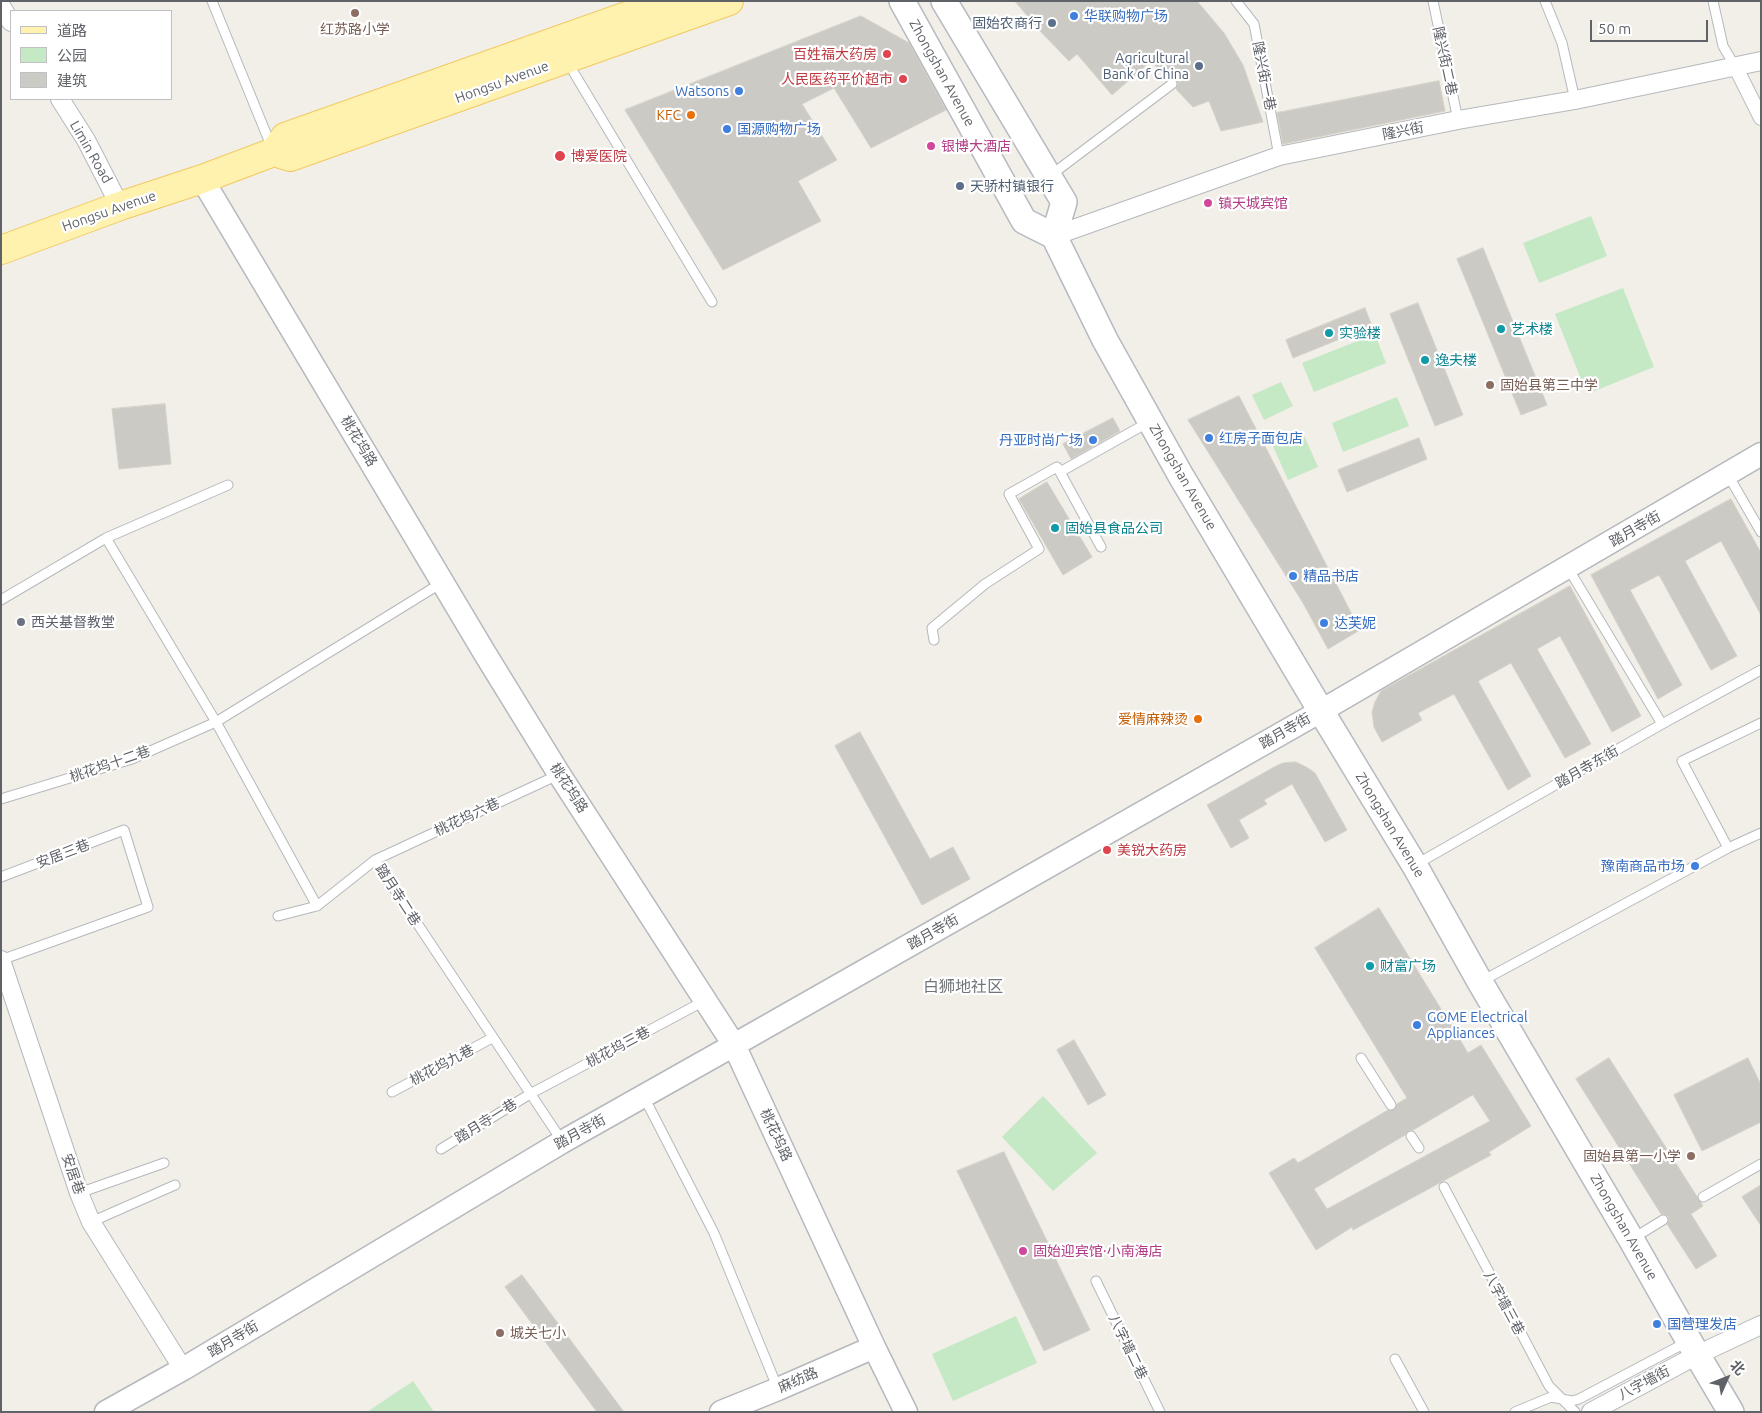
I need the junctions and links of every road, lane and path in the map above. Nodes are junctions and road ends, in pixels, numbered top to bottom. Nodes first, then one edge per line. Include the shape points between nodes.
1 (212, 1) edge
2 (668, 1) edge
3 (729, 1) edge
4 (902, 1) edge
5 (944, 1) edge
6 (1236, 1) edge
7 (1433, 1) edge
8 (1545, 1) edge
9 (1713, 1) edge
10 (1, 6) edge
11 (10, 20) edge
12 (1761, 61) edge
13 (1736, 68) junction
14 (574, 73) dead end
15 (1172, 84) dead end
16 (61, 100) edge
17 (1575, 100) junction
18 (1761, 118) edge
19 (1458, 120) junction
20 (274, 152) junction
21 (1279, 156) junction
22 (1049, 176) junction
23 (202, 179) junction
24 (120, 206) junction
25 (1054, 236) junction
26 (1, 250) edge
27 (712, 302) dead end
28 (1151, 421) junction
29 (1761, 454) edge
30 (1060, 472) junction
31 (1728, 474) junction
32 (228, 485) dead end
33 (1761, 532) edge
34 (106, 538) junction
35 (1101, 546) dead end
36 (1568, 568) junction
37 (444, 582) junction
38 (1, 600) edge
39 (934, 640) dead end
40 (1761, 670) edge
41 (1321, 711) junction
42 (216, 722) junction
43 (1662, 724) junction
44 (1761, 724) edge
45 (559, 774) junction
46 (1, 799) edge
47 (1761, 833) edge
48 (1728, 848) junction
49 (375, 860) junction
50 (1415, 866) junction
51 (1, 877) edge
52 (317, 906) junction
53 (278, 916) dead end
54 (1, 960) edge
55 (1480, 982) junction
56 (706, 1000) junction
57 (492, 1038) junction
58 (734, 1046) junction
59 (1361, 1058) dead end
60 (392, 1092) dead end
61 (530, 1094) junction
62 (644, 1096) junction
63 (1391, 1105) dead end
64 (1411, 1136) dead end
65 (562, 1142) junction
66 (1419, 1148) dead end
67 (441, 1149) dead end
68 (164, 1163) dead end
69 (1761, 1164) edge
70 (175, 1185) dead end
71 (1444, 1187) dead end
72 (79, 1192) junction
73 (1703, 1197) dead end
74 (1663, 1220) dead end
75 (91, 1222) junction
76 (1632, 1239) junction
77 (1096, 1281) dead end
78 (1761, 1325) edge
79 (874, 1347) junction
80 (1693, 1348) junction
81 (1395, 1359) dead end
82 (183, 1369) junction
83 (778, 1389) junction
84 (1562, 1400) junction
85 (106, 1412) edge
86 (721, 1412) edge
87 (906, 1412) edge
88 (1160, 1412) edge
89 (1424, 1412) edge
90 (1515, 1412) edge
91 (1575, 1412) edge
92 (1591, 1412) edge
93 (1732, 1412) edge

1 - 20 lane
2 - 20 main road, Hongsu Avenue via 285,137
3 - 20 main road, Hongsu Avenue via 290,157
4 - 25 main road, Zhongshan Avenue via 1024,221
5 - 22 main road
6 - 21 lane, 隆兴街一巷 via 1254,24
7 - 19 lane, 隆兴街二巷
8 - 17 lane via 1562,43
9 - 13 lane via 1723,46
10 - 11 street
12 - 13 street, 隆兴街
13 - 17 street, 隆兴街
13 - 18 street
14 - 27 lane
15 - 22 lane
16 - 24 street, Limin Road via 86,140
17 - 19 street, 隆兴街
19 - 21 street, 隆兴街
20 - 23 main road, Hongsu Avenue
21 - 25 street, 隆兴街
22 - 25 main road via 1064,202
23 - 24 main road, Hongsu Avenue
23 - 37 street, 桃花坞路
24 - 26 main road, Hongsu Avenue
25 - 28 main road, Zhongshan Avenue via 1105,340
28 - 30 lane
28 - 41 main road, Zhongshan Avenue
29 - 31 street, 踏月寺街
30 - 35 lane
30 - 39 lane via 1057,467 1009,494 1039,549 985,584 932,628
31 - 33 lane
31 - 36 street, 踏月寺街
32 - 34 lane
34 - 38 lane
34 - 42 lane
36 - 41 street, 踏月寺街
36 - 43 lane
37 - 42 lane, 桃花坞十二巷
37 - 45 street, 桃花坞路
40 - 43 lane, 踏月寺东街
41 - 50 main road, Zhongshan Avenue
41 - 58 street, 踏月寺街
42 - 46 lane, 桃花坞十二巷 via 132,759
42 - 52 lane
43 - 50 lane, 踏月寺东街
44 - 48 lane via 1682,761
45 - 49 lane, 桃花坞六巷
45 - 56 street, 桃花坞路
47 - 48 lane
48 - 55 lane
49 - 52 lane, 踏月寺二巷
49 - 57 lane, 踏月寺二巷
50 - 55 main road, Zhongshan Avenue
51 - 54 lane, 安居三巷 via 124,830 148,907
52 - 53 lane
54 - 72 street, 安居巷
55 - 76 main road, Zhongshan Avenue
56 - 58 street, 桃花坞路
56 - 61 lane, 桃花坞三巷
57 - 60 lane, 桃花坞九巷
57 - 61 lane, 踏月寺二巷
58 - 62 street, 踏月寺街
58 - 79 street, 桃花坞路
59 - 63 lane
61 - 65 lane, 踏月寺二巷
61 - 67 lane, 踏月寺一巷
62 - 65 street, 踏月寺街
62 - 83 lane via 714,1233
64 - 66 lane
65 - 82 street, 踏月寺街
68 - 72 lane
69 - 73 lane
70 - 75 lane
71 - 84 lane, 八字墙三巷 via 1549,1386
72 - 75 street, 安居巷
74 - 76 lane
75 - 82 street, 安居巷
76 - 80 main road, Zhongshan Avenue
77 - 88 lane, 八字墙二巷
78 - 80 street, 八字墙街
79 - 83 street, 麻纺路
79 - 87 street, 桃花坞路
80 - 84 lane via 1579,1399
80 - 92 street, 八字墙街
80 - 93 main road, Zhongshan Avenue
81 - 89 lane
82 - 85 street, 踏月寺街
83 - 86 street, 麻纺路
84 - 90 lane via 1551,1397
84 - 91 lane, 八字墙三巷

